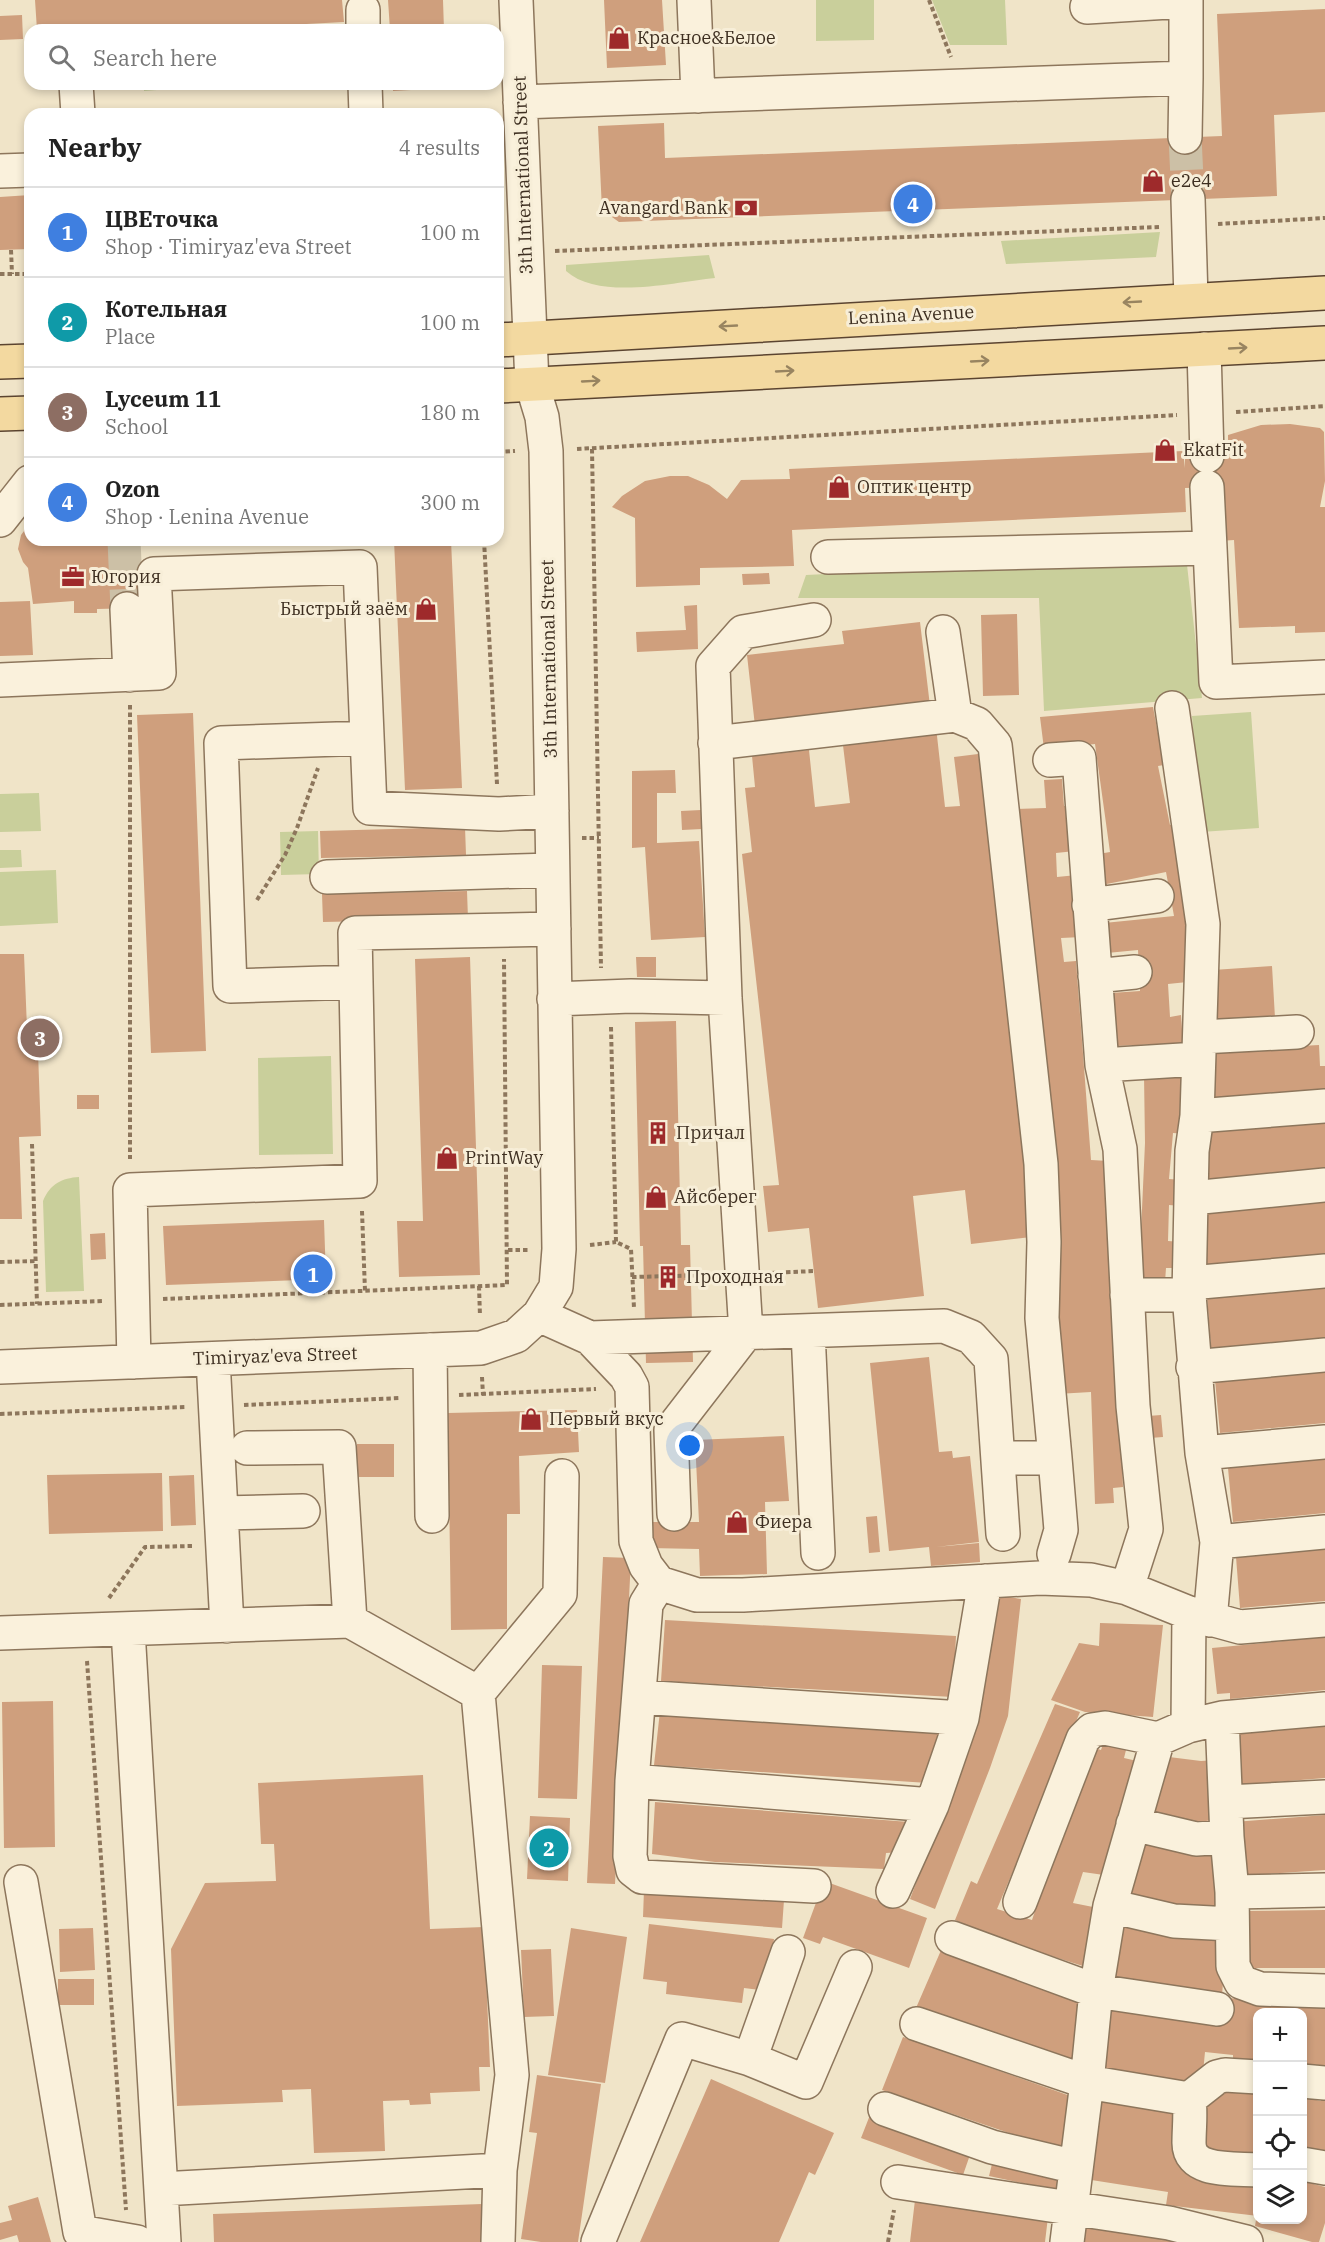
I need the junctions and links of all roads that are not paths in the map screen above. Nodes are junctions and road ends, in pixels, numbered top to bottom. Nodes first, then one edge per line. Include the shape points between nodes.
1 (516, 0) edge
2 (694, 0) edge
3 (1186, 1) edge
4 (1087, 7) dead end
5 (1186, 78) junction
6 (76, 90) edge
7 (365, 90) edge
8 (698, 96) junction
9 (78, 108) edge
10 (366, 108) edge
11 (513, 123) edge
12 (1185, 137) tunnel mouth
13 (24, 170) edge
14 (0, 171) edge
15 (1189, 213) tunnel mouth
16 (1325, 293) edge
17 (1191, 299) junction
18 (530, 338) junction
19 (504, 340) edge
20 (1323, 348) edge
21 (1204, 349) junction
22 (24, 361) edge
23 (0, 362) edge
24 (532, 384) junction
25 (504, 386) edge
26 (24, 413) edge
27 (0, 414) edge
28 (24, 490) edge
29 (0, 520) edge
30 (1210, 548) junction
31 (828, 557) dead end
32 (127, 609) tunnel mouth
33 (814, 620) dead end
34 (943, 632) dead end
35 (129, 675) junction
36 (1325, 677) edge
37 (0, 680) edge
38 (1172, 708) dead end
39 (955, 715) junction
40 (367, 738) junction
41 (716, 743) junction
42 (1050, 760) dead end
43 (552, 811) junction
44 (552, 870) junction
45 (327, 877) dead end
46 (1157, 896) dead end
47 (1089, 905) junction
48 (554, 929) junction
49 (1136, 972) dead end
50 (1095, 976) junction
51 (356, 982) junction
52 (725, 998) junction
53 (554, 999) junction
54 (1297, 1032) dead end
55 (1199, 1048) junction
56 (1102, 1065) junction
57 (1325, 1106) edge
58 (1197, 1116) junction
59 (1325, 1185) edge
60 (1192, 1198) junction
61 (1325, 1271) edge
62 (1190, 1289) junction
63 (1127, 1295) junction
64 (539, 1315) junction
65 (808, 1331) junction
66 (746, 1334) junction
67 (590, 1338) junction
68 (430, 1350) junction
69 (1325, 1355) edge
70 (213, 1359) junction
71 (134, 1362) junction
72 (0, 1367) edge
73 (1193, 1367) junction
74 (1325, 1442) edge
75 (247, 1448) dead end
76 (1202, 1453) junction
77 (998, 1458) junction
78 (1055, 1458) junction
79 (562, 1476) dead end
80 (303, 1511) dead end
81 (221, 1513) junction
82 (674, 1514) dead end
83 (432, 1516) dead end
84 (1325, 1532) edge
85 (1004, 1534) dead end
86 (1217, 1542) junction
87 (818, 1553) dead end
88 (1054, 1554) dead end
89 (985, 1581) junction
90 (658, 1583) junction
91 (1127, 1588) junction
92 (1200, 1616) junction
93 (1325, 1620) edge
94 (350, 1621) junction
95 (226, 1626) junction
96 (128, 1630) junction
97 (0, 1634) edge
98 (478, 1693) junction
99 (639, 1697) junction
100 (1325, 1709) edge
101 (962, 1718) junction
102 (1222, 1718) junction
103 (1188, 1726) junction
104 (1158, 1739) junction
105 (632, 1781) junction
106 (1325, 1797) edge
107 (1227, 1802) junction
108 (932, 1805) junction
109 (1133, 1824) junction
110 (1227, 1836) junction
111 (21, 1882) dead end
112 (814, 1886) dead end
113 (1325, 1890) edge
114 (893, 1891) dead end
115 (1232, 1892) junction
116 (1020, 1902) dead end
117 (1110, 1906) junction
118 (1231, 1924) junction
119 (952, 1938) dead end
120 (788, 1952) dead end
121 (855, 1967) dead end
122 (1096, 1991) junction
123 (1325, 1991) edge
124 (1217, 2009) dead end
125 (917, 2024) dead end
126 (750, 2059) junction
127 (1253, 2077) edge
128 (1307, 2081) edge
129 (1087, 2082) junction
130 (1325, 2083) edge
131 (1189, 2099) junction
132 (885, 2109) dead end
133 (1307, 2165) edge
134 (1076, 2167) junction
135 (1325, 2168) edge
136 (500, 2170) junction
137 (1253, 2170) edge
138 (898, 2182) dead end
139 (161, 2189) junction
140 (1071, 2207) junction
141 (137, 2242) edge
142 (164, 2242) edge
143 (498, 2242) edge
144 (598, 2242) edge
145 (1066, 2242) edge
146 (1246, 2242) edge

1 - 11 street, 3th International Street
2 - 8 street
3 - 4 street
3 - 5 street
5 - 8 street
5 - 12 street
6 - 9 street
7 - 10 street
8 - 11 street
11 - 18 street, 3th International Street
13 - 14 street
15 - 17 street
16 - 17 main road, Lenina Avenue
17 -> 18 main road, Lenina Avenue
18 - 19 main road, Lenina Avenue
18 - 24 street, 3th International Street
21 -> 20 main road
24 -> 21 main road
21 - 30 street
22 - 23 main road
24 - 25 main road
24 - 43 street, 3th International Street via 542,417 546,451
26 - 27 main road
28 - 29 street
30 - 31 street
30 - 36 street via 1216,682
32 - 35 street
33 - 41 street via 743,632 712,666
34 - 39 street
35 - 37 street
35 - 40 street via 159,673 154,574 360,567
38 - 55 street via 1203,924
39 - 41 street
39 - 78 street via 977,724 995,746 1041,1164 1042,1318
40 - 43 street via 370,808 499,814
40 - 51 street via 221,743 230,986
41 - 52 street
42 - 47 street via 1079,758 1074,862
43 - 44 street, 3th International Street
44 - 45 street
44 - 48 street, 3th International Street
46 - 47 street
47 - 50 street
48 - 51 street via 355,933
48 - 53 street, 3th International Street
49 - 50 street
50 - 56 street
51 - 71 street via 360,1181 130,1190
52 - 53 street
52 - 66 street
53 - 64 street, 3th International Street via 559,1249 556,1287
54 - 55 street
55 - 56 street
55 - 58 street
56 - 63 street via 1120,1149
57 - 58 street
58 - 60 street
59 - 60 street
60 - 62 street
61 - 62 street
62 - 63 street
62 - 73 street
63 - 91 street via 1133,1406 1146,1529
64 - 67 street
64 - 68 street, Timiryaz'eva Street via 516,1336 481,1348
65 - 66 street
65 - 77 street via 944,1326 971,1337 991,1359
65 - 87 street
66 - 67 street
66 - 82 street via 671,1430
67 - 90 street via 627,1376 632,1387 636,1541
68 - 70 street, Timiryaz'eva Street
68 - 83 street
69 - 73 street
70 - 71 street, Timiryaz'eva Street
70 - 81 street
71 - 72 street, Timiryaz'eva Street
73 - 76 street
74 - 76 street
75 - 94 street via 339,1447
76 - 86 street
77 - 78 street
77 - 85 street
78 - 88 street via 1061,1530
79 - 98 street via 560,1594
80 - 81 street
81 - 95 street
84 - 86 street
86 - 92 street
89 - 90 street via 743,1595 697,1595
89 - 91 street via 1091,1580
89 - 101 street
90 - 99 street via 646,1604
91 - 92 street
92 - 93 street via 1240,1628
92 - 103 street
94 - 95 street
94 - 98 street
95 - 96 street
96 - 97 street
96 - 139 street
98 - 136 street via 512,2075
99 - 101 street
99 - 105 street
100 - 102 street
101 - 108 street
102 - 103 street
102 - 107 street
103 - 104 street
104 - 109 street
104 - 116 street via 1105,1728 1092,1730 1083,1739
105 - 108 street
105 - 112 street via 630,1856 633,1870 642,1877
106 - 107 street
107 - 110 street
108 - 114 street
109 - 110 street via 1196,1839
109 - 117 street
110 - 115 street
111 - 141 street via 80,2232
113 - 115 street
115 - 118 street
117 - 118 street via 1174,1920
117 - 122 street
118 - 123 street via 1233,1966 1241,1982 1260,1989
119 - 122 street
120 - 126 street
121 - 126 street via 806,2082
122 - 124 street
122 - 129 street
125 - 129 street
126 - 144 street via 682,2039
127 - 131 street via 1225,2074
128 - 130 street
129 - 131 street
129 - 134 street
131 - 137 street via 1189,2146 1195,2158 1208,2166
132 - 134 street via 992,2147
133 - 135 street
134 - 140 street
136 - 139 street
136 - 143 street
138 - 140 street
139 - 142 street
140 - 145 street
140 - 146 street via 1169,2223

